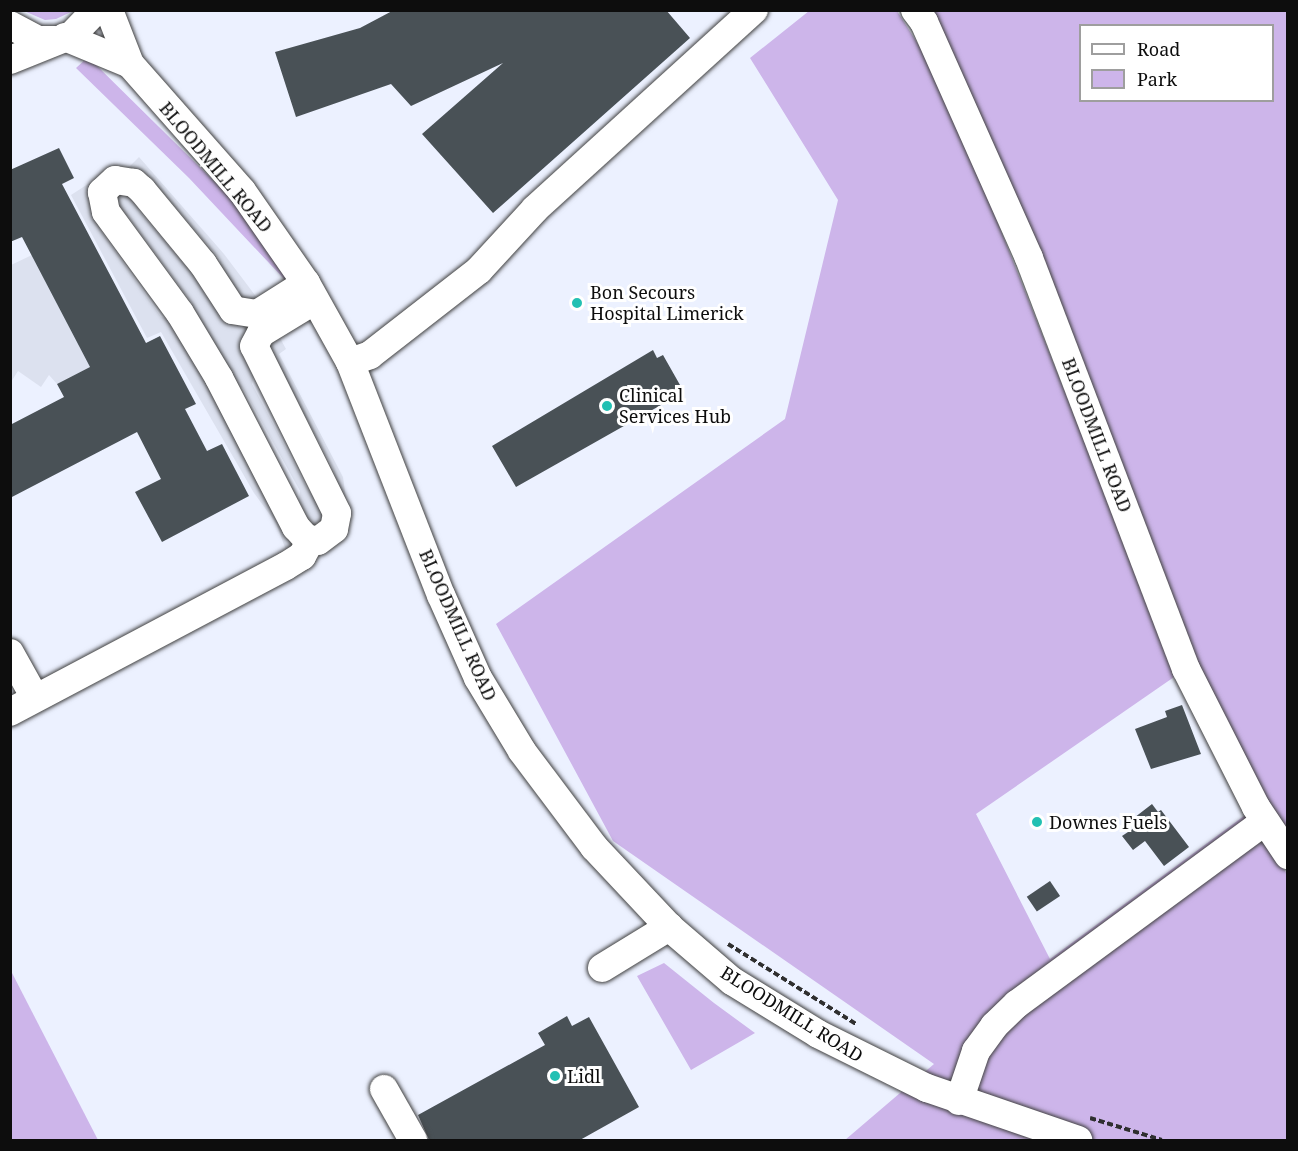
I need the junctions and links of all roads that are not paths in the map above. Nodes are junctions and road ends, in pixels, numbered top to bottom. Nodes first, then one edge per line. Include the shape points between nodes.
1 (96, 10) edge
2 (109, 10) edge
3 (754, 10) edge
4 (915, 10) edge
5 (10, 25) edge
6 (60, 39) junction
7 (10, 60) edge
8 (130, 64) junction
9 (311, 292) junction
10 (350, 362) junction
11 (311, 540) junction
12 (10, 653) edge
13 (35, 698) junction
14 (10, 712) edge
15 (1265, 821) junction
16 (1287, 855) edge
17 (669, 927) junction
18 (602, 968) dead end
19 (384, 1089) dead end
20 (959, 1101) junction
21 (1082, 1129) edge
22 (413, 1140) edge

1 - 6 street via 87,25
2 - 8 street
3 - 10 street via 535,209 479,270 370,355
4 - 15 street, BLOODMILL ROAD via 924,22 1029,258 1186,669
5 - 6 street via 38,40
6 - 7 street
6 - 8 street
8 - 9 street, BLOODMILL ROAD via 242,191
9 - 10 street, BLOODMILL ROAD
9 - 11 street via 261,333 254,346 337,513 330,536
9 - 11 street via 256,314 233,310 203,264 142,190 134,183 115,180 102,192 106,212 180,313 219,378 296,527
10 - 17 street, BLOODMILL ROAD via 441,595 478,678 522,752 594,847
11 - 13 street via 302,556 286,566
12 - 13 street
13 - 14 street
15 - 16 street, BLOODMILL ROAD
15 - 20 street via 1017,1004 993,1026 976,1052
17 - 18 street
17 - 20 street, BLOODMILL ROAD via 732,981 818,1034 897,1075
19 - 22 street
20 - 21 street, BLOODMILL ROAD

